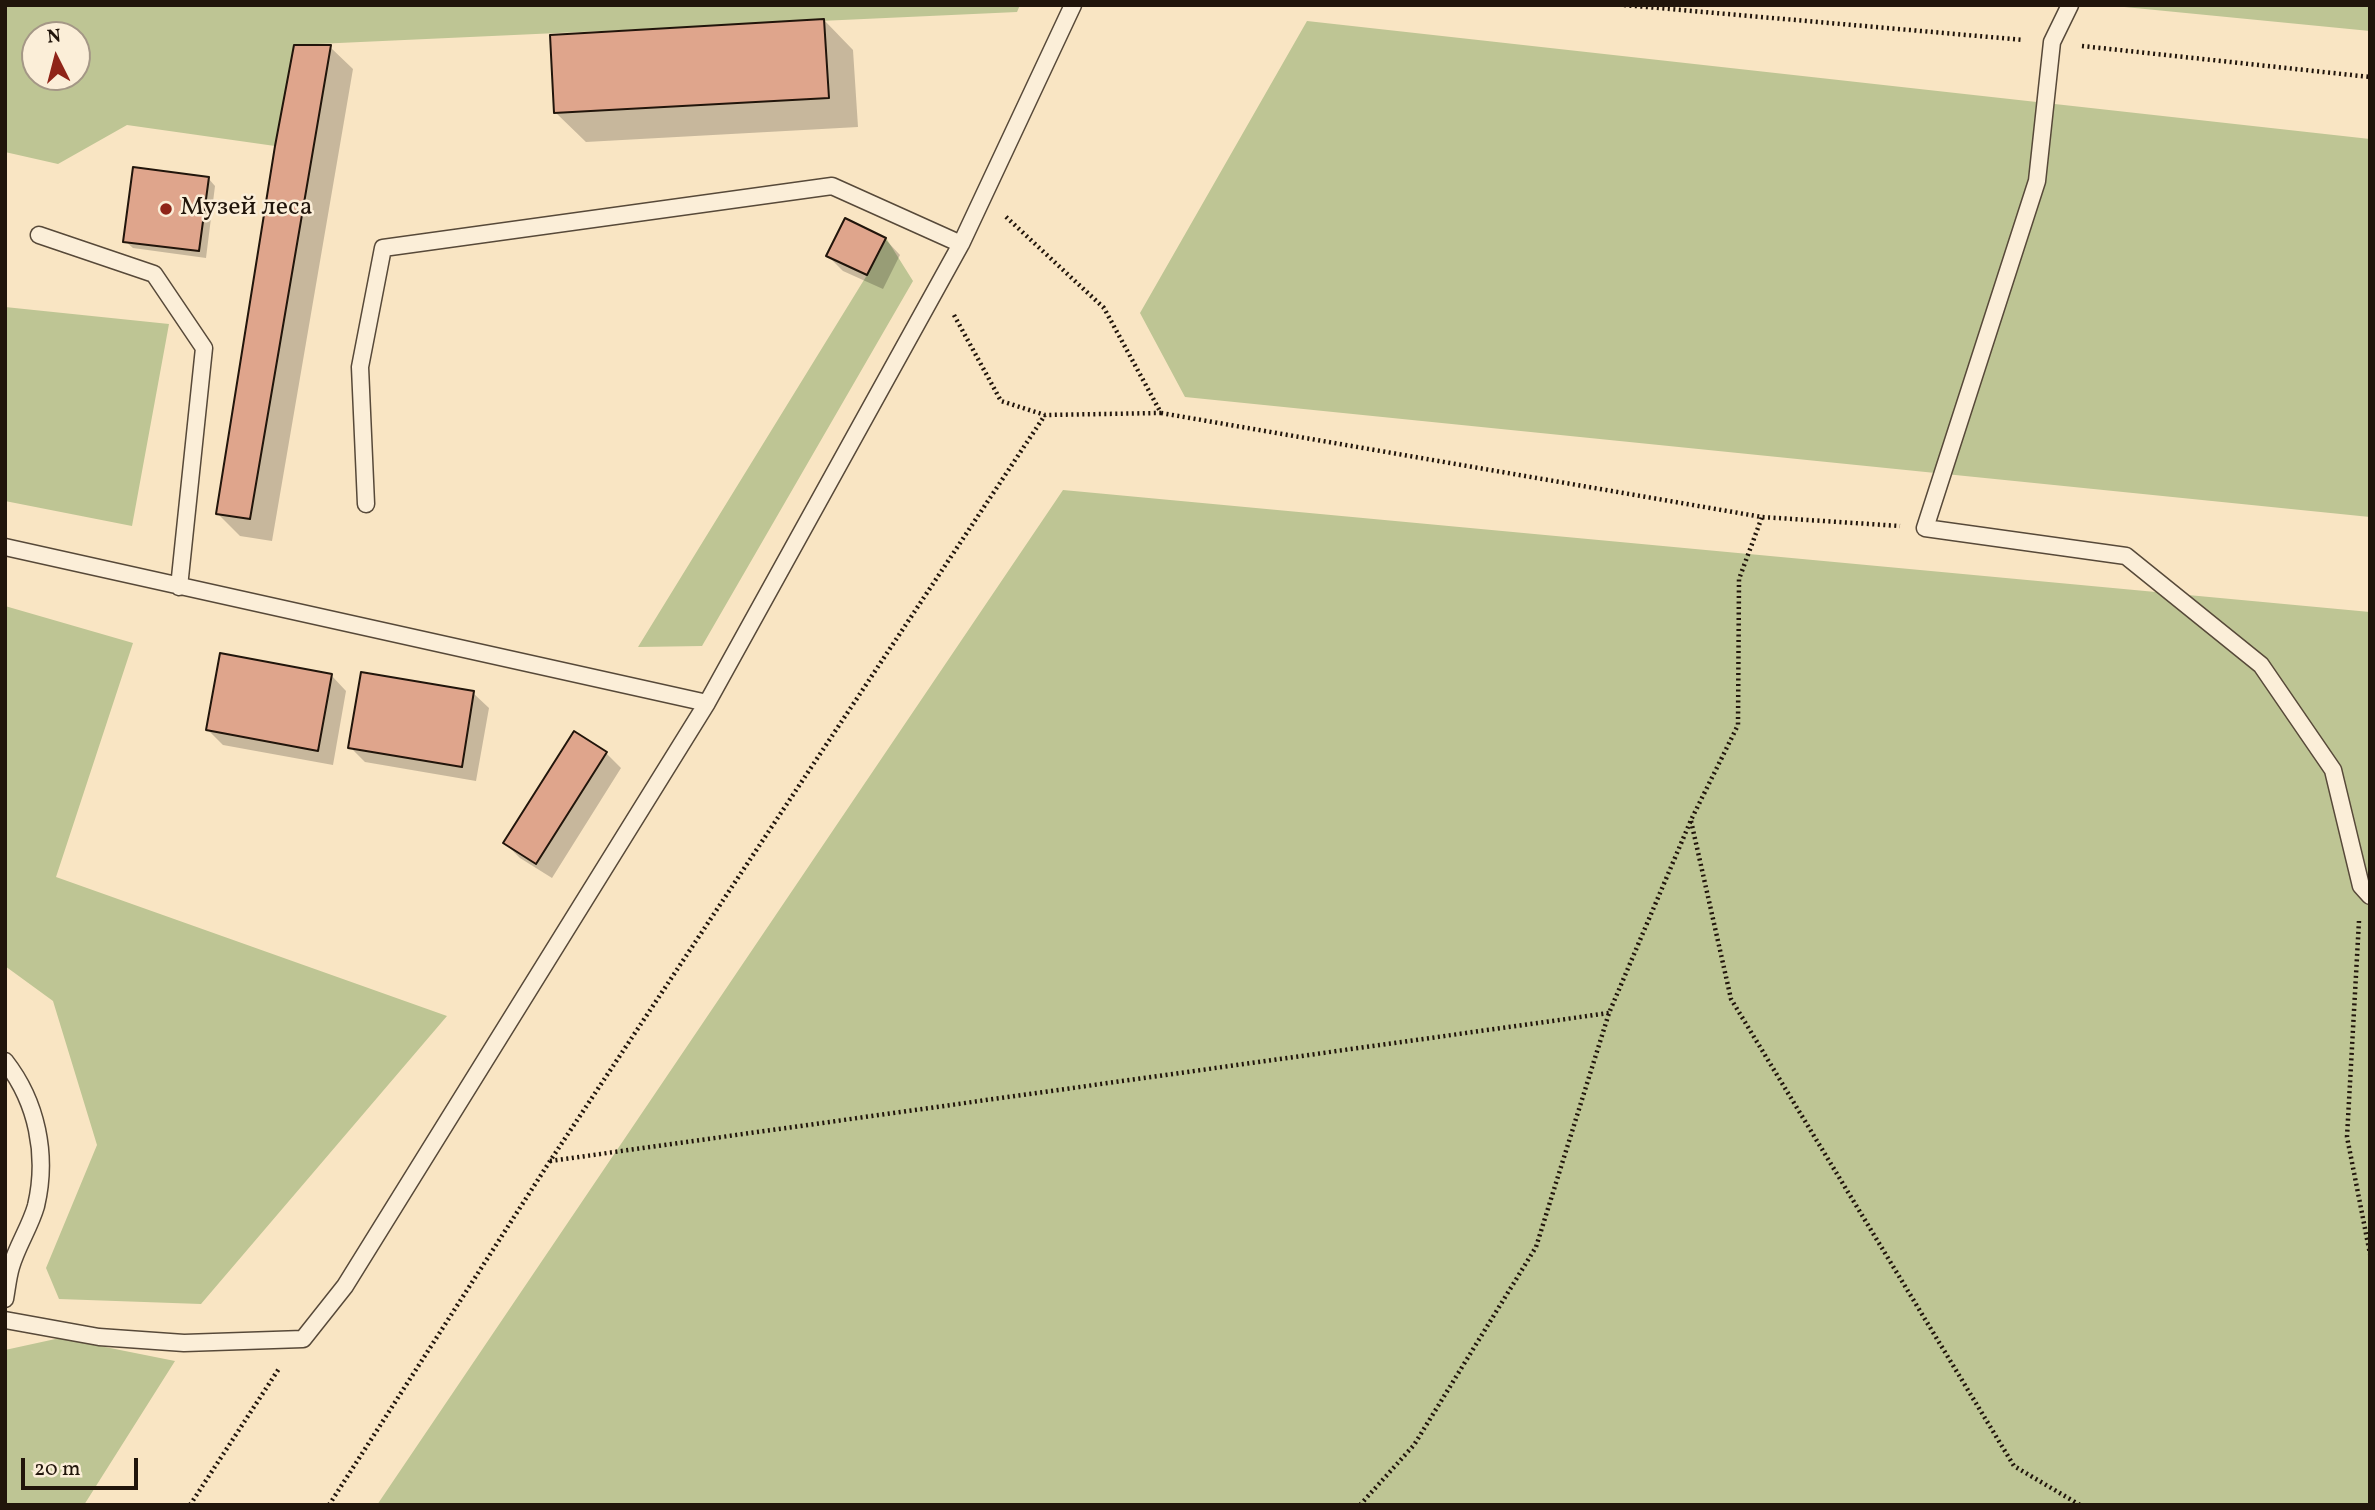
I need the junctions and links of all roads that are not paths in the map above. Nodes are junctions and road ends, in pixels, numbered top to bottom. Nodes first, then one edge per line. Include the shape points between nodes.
1 (1073, 5) edge
2 (2070, 5) edge
3 (39, 235) dead end
4 (961, 244) junction
5 (366, 504) dead end
6 (5, 547) edge
7 (179, 587) junction
8 (707, 704) junction
9 (2365, 891) edge
10 (5, 1061) edge
11 (5, 1299) edge
12 (5, 1320) edge

1 - 4 lane
2 - 9 lane via 2052,42 2037,181 1925,528 2126,556 2261,665 2333,770
3 - 7 lane via 154,274 204,348
4 - 5 lane via 832,186 383,248 360,367
4 - 8 lane
6 - 7 lane
7 - 8 lane
8 - 12 lane via 345,1286 303,1339 184,1343 99,1337
10 - 11 lane via 18,1077 35,1117 41,1168 35,1207 11,1266

